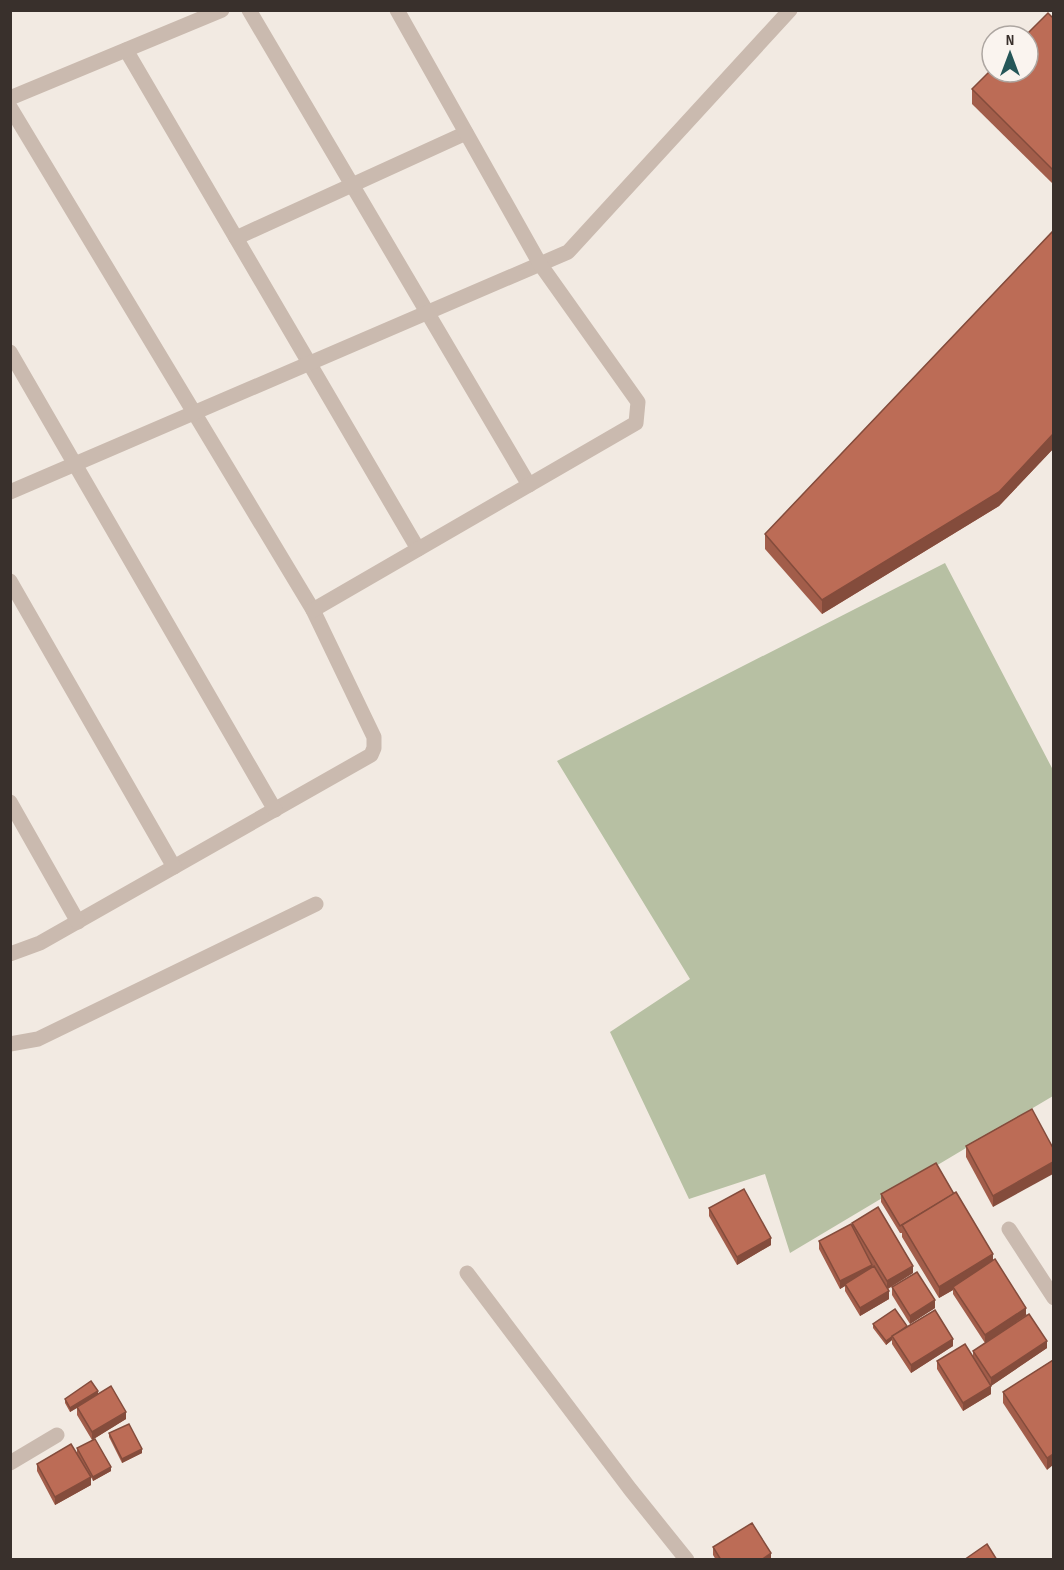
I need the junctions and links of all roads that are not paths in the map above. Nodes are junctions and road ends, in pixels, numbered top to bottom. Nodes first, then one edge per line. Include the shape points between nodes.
1 (222, 10) edge
2 (249, 10) edge
3 (397, 10) edge
4 (790, 10) edge
5 (126, 50) junction
6 (10, 98) edge
7 (10, 107) edge
8 (466, 133) junction
9 (352, 185) junction
10 (236, 238) junction
11 (540, 264) junction
12 (427, 313) junction
13 (10, 352) edge
14 (309, 363) junction
15 (194, 413) junction
16 (75, 464) junction
17 (529, 485) junction
18 (10, 492) edge
19 (417, 549) junction
20 (10, 580) edge
21 (313, 610) junction
22 (10, 802) edge
23 (275, 810) junction
24 (174, 867) junction
25 (316, 904) dead end
26 (78, 922) junction
27 (10, 954) edge
28 (10, 1044) edge
29 (1009, 1230) dead end
30 (467, 1273) dead end
31 (1053, 1298) edge
32 (57, 1435) dead end
33 (10, 1463) edge
34 (687, 1560) edge

1 - 5 street
2 - 9 street
3 - 8 street
4 - 11 street via 568,252
5 - 6 street
5 - 10 street
7 - 15 street
8 - 9 street
8 - 11 street
9 - 10 street
9 - 12 street
10 - 14 street
11 - 12 street
11 - 17 street via 638,402 639,410 636,423
12 - 14 street
12 - 17 street
13 - 16 street
14 - 15 street
14 - 19 street
15 - 16 street
15 - 21 street
16 - 18 street
16 - 23 street
17 - 19 street
19 - 21 street
20 - 24 street
21 - 23 street via 374,737 374,748 370,755
22 - 26 street
23 - 24 street
24 - 26 street
25 - 28 street via 38,1039
26 - 27 street
29 - 31 street
30 - 34 street
32 - 33 street

